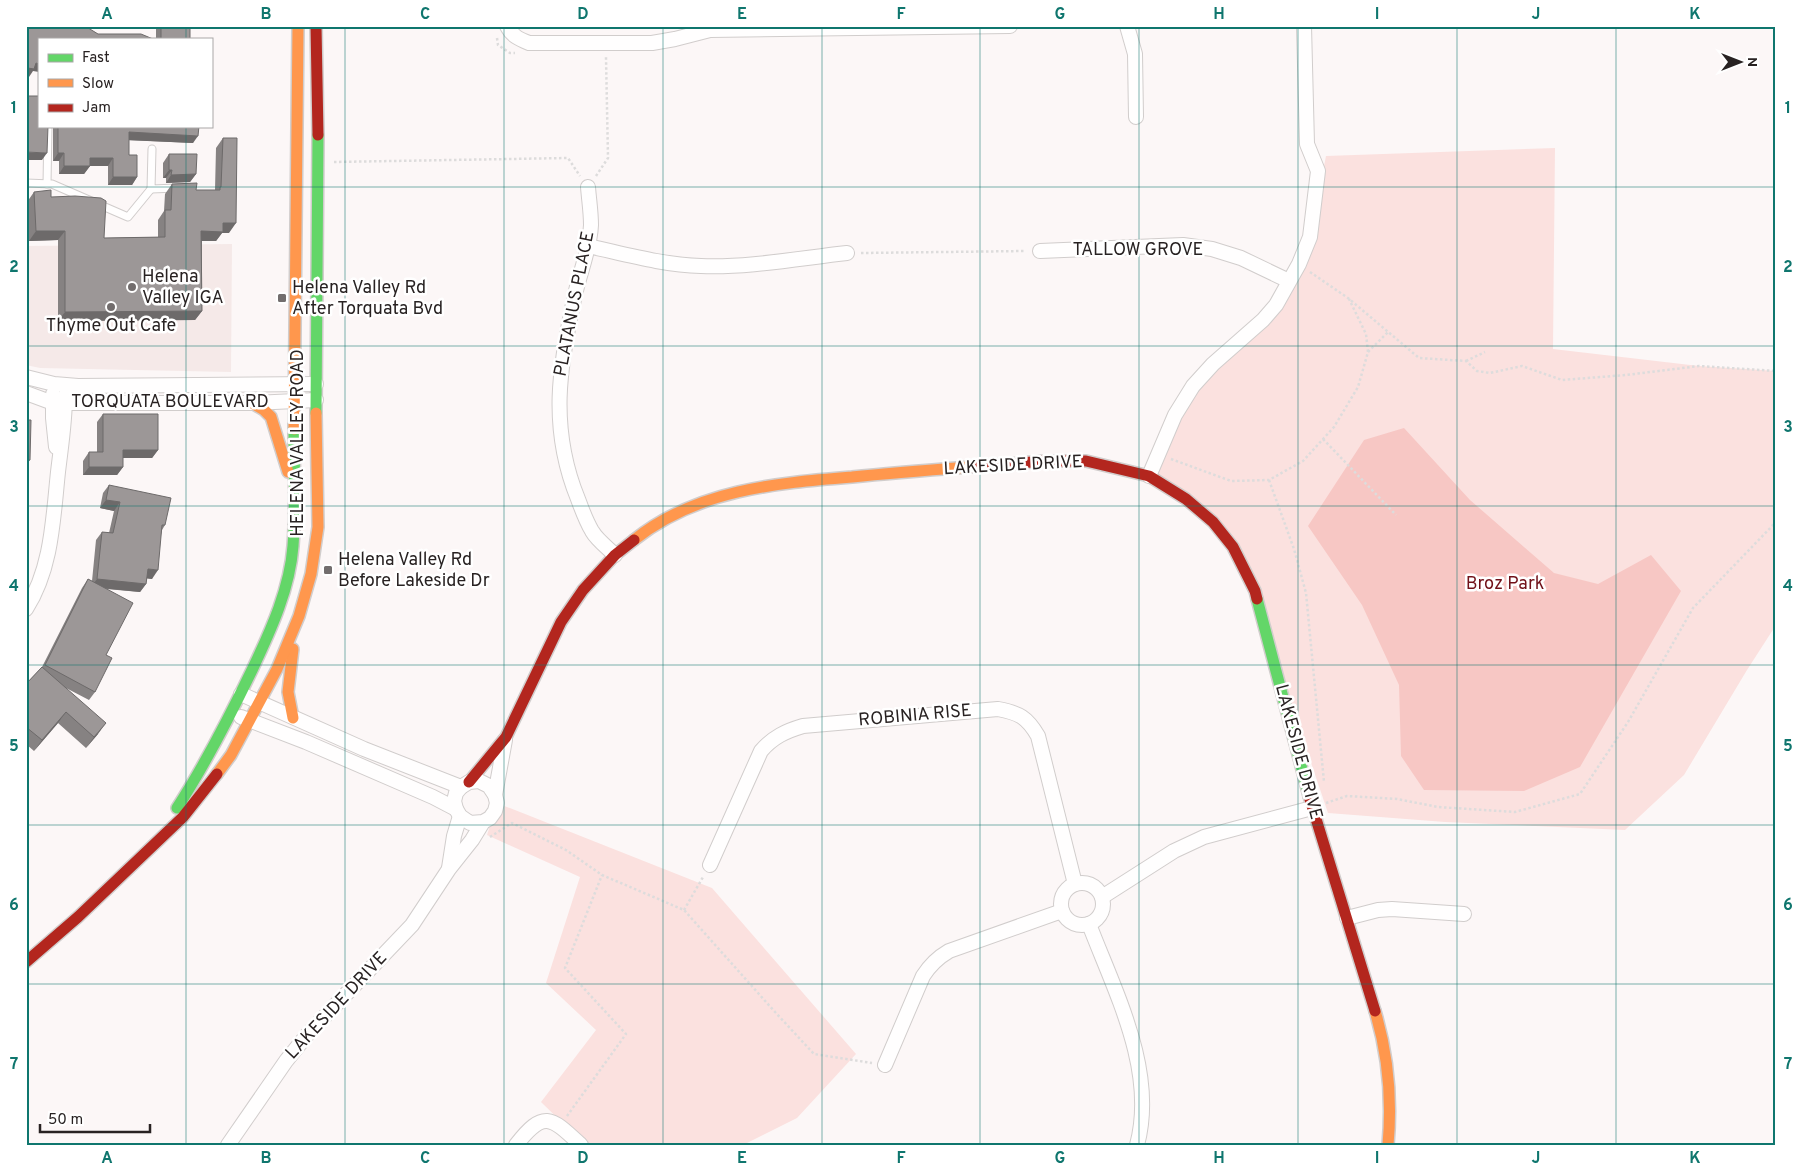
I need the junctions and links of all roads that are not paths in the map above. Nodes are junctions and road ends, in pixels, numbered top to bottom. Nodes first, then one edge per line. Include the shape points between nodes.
1 (298, 26) edge
2 (316, 26) edge
3 (507, 26) edge
4 (928, 26) edge
5 (1010, 26) edge
6 (1127, 26) edge
7 (1304, 26) edge
8 (740, 28) edge
9 (1136, 117) dead end
10 (48, 128) edge
11 (152, 149) dead end
12 (26, 183) edge
13 (47, 184) junction
14 (588, 187) road end
15 (181, 188) edge
16 (151, 189) junction
17 (588, 246) junction
18 (1040, 251) road end
19 (847, 253) road end
20 (1289, 281) junction
21 (26, 377) edge
22 (295, 384) junction
23 (316, 384) junction
24 (60, 385) junction
25 (26, 393) edge
26 (316, 400) junction
27 (295, 401) junction
28 (59, 403) junction
29 (252, 403) junction
30 (1150, 476) junction
31 (294, 490) junction
32 (615, 555) junction
33 (26, 609) edge
34 (300, 616) junction
35 (241, 694) junction
36 (259, 703) junction
37 (232, 713) junction
38 (293, 718) junction
39 (249, 721) junction
40 (506, 736) junction
41 (465, 784) junction
42 (495, 795) junction
43 (1312, 808) junction
44 (458, 813) junction
45 (483, 822) junction
46 (154, 842) junction
47 (710, 865) road end
48 (449, 869) junction
49 (1075, 884) junction
50 (1102, 897) junction
51 (1062, 911) junction
52 (1464, 914) dead end
53 (1346, 918) junction
54 (1089, 924) junction
55 (26, 962) edge
56 (885, 1065) road end
57 (228, 1145) edge
58 (516, 1145) edge
59 (581, 1145) edge
60 (1137, 1145) edge
61 (1388, 1145) edge

1 - 22 street, HELENA VALLEY ROAD
2 - 23 street, HELENA VALLEY ROAD
3 - 8 street via 518,39 529,43 652,44 710,30
4 - 5 street
4 - 8 street
6 - 9 street via 1135,54
7 - 20 street via 1307,144 1318,171 1310,236
10 - 13 lane
11 - 16 lane
12 - 13 lane
13 - 16 lane via 128,217
14 - 17 street, PLATANUS PLACE via 591,226
15 - 16 lane
17 - 19 street via 681,265 703,266
17 - 32 street, PLATANUS PLACE via 562,356 558,396 560,429 565,462 584,514 592,532
18 - 20 street, TALLOW GROVE via 1183,246 1212,249 1241,258
20 - 30 street via 1263,320 1193,386 1175,415
21 - 24 street, TORQUATA BOULEVARD
22 - 23 street, TORQUATA BOULEVARD
22 - 24 street, TORQUATA BOULEVARD
22 - 27 street, HELENA VALLEY ROAD
23 - 26 street, HELENA VALLEY ROAD
24 - 28 street
25 - 28 street, TORQUATA BOULEVARD
26 - 27 street, TORQUATA BOULEVARD
26 - 34 street, HELENA VALLEY ROAD via 318,527
27 - 29 street, TORQUATA BOULEVARD
27 - 31 street, HELENA VALLEY ROAD
28 - 29 street, TORQUATA BOULEVARD
28 - 33 street via 65,418 51,543 35,595
29 - 31 street via 271,417
30 - 32 street, LAKESIDE DRIVE via 1086,461 1046,460 797,481 738,491 692,505 650,527
30 - 43 street, LAKESIDE DRIVE via 1186,499 1213,522 1233,547 1256,591
31 - 35 street, HELENA VALLEY ROAD via 293,547 286,584 268,636
32 - 40 street, LAKESIDE DRIVE via 583,590 561,622
34 - 36 street, HELENA VALLEY ROAD
34 - 38 street via 288,689
35 - 36 street
35 - 37 street, HELENA VALLEY ROAD
36 - 38 street
36 - 39 street, HELENA VALLEY ROAD
37 - 39 street
37 - 46 street, HELENA VALLEY ROAD via 193,784
38 - 41 street via 364,749
39 - 44 street via 433,797
39 - 46 street, HELENA VALLEY ROAD via 231,755 184,817
40 - 41 street, LAKESIDE DRIVE
40 - 42 street, LAKESIDE DRIVE
41 - 42 street via 480,781
41 - 44 street, LAKESIDE DRIVE via 456,793 454,801
42 - 45 street, LAKESIDE DRIVE via 495,811
43 - 50 street via 1204,837
43 - 53 street, LAKESIDE DRIVE
44 - 45 street via 470,823
44 - 48 street, LAKESIDE DRIVE
45 - 48 street, LAKESIDE DRIVE
46 - 55 street, HELENA VALLEY ROAD via 78,917
47 - 49 street, ROBINIA RISE via 761,751 779,735 802,726 998,709 1023,717 1031,723 1038,736
48 - 57 street, LAKESIDE DRIVE via 412,925 296,1048
49 - 50 street via 1091,885
49 - 51 street via 1063,895
50 - 54 street via 1102,913
51 - 54 street via 1073,924
51 - 56 street via 938,957 923,976
52 - 53 street via 1392,909
53 - 61 street, LAKESIDE DRIVE via 1380,1028 1388,1074
54 - 60 street via 1136,1054 1141,1100
58 - 59 street via 529,1128 549,1121 560,1126

